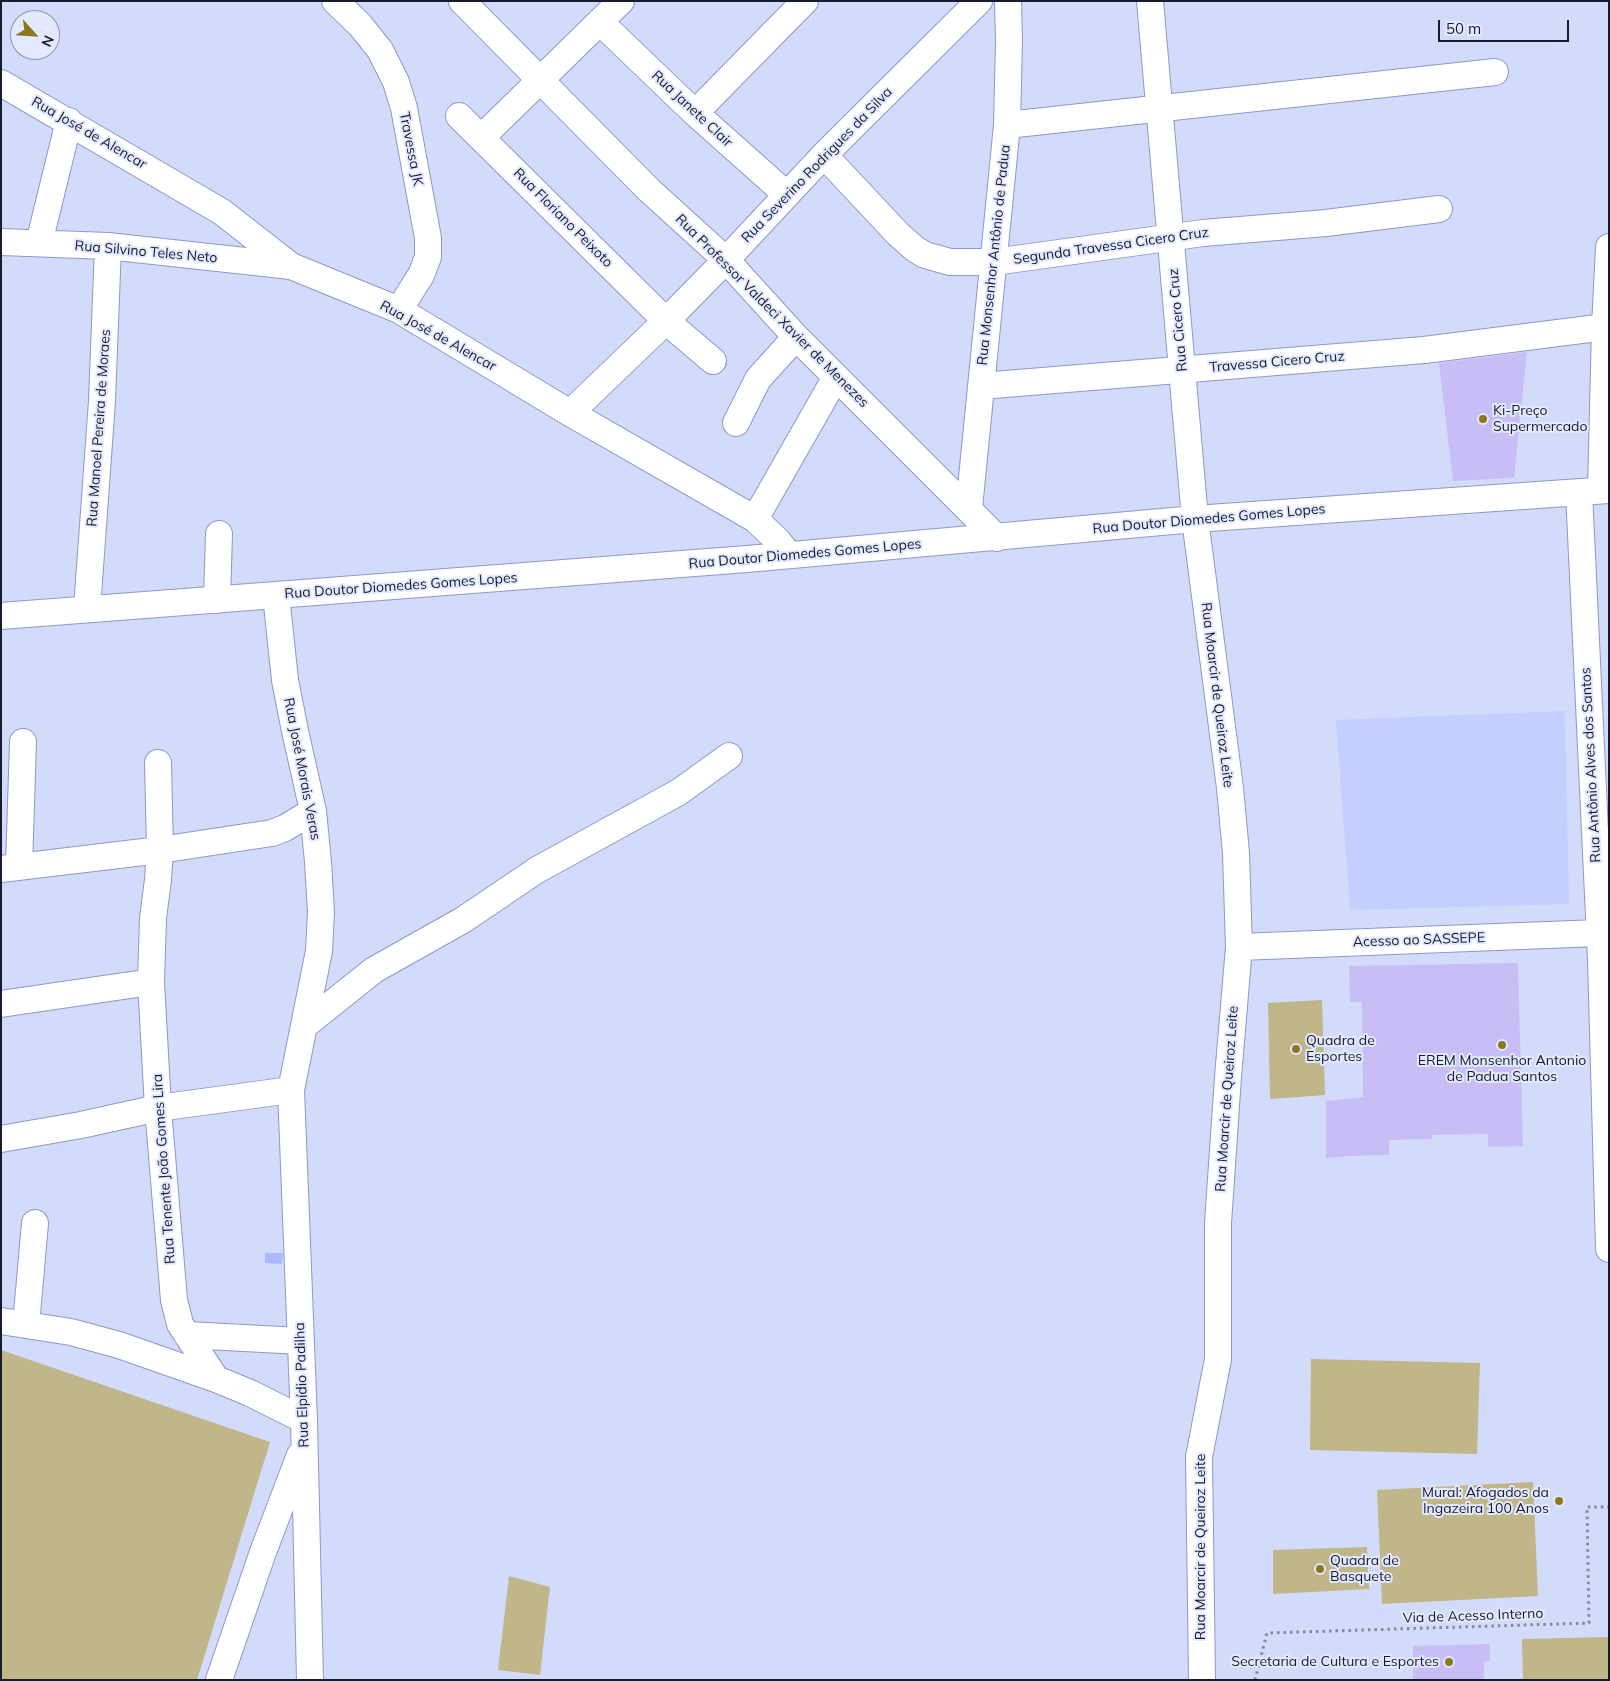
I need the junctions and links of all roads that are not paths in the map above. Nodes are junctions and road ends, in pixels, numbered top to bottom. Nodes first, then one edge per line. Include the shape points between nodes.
1 (335, 1) edge
2 (462, 1) edge
3 (621, 1) edge
4 (805, 1) edge
5 (979, 1) edge
6 (1008, 1) edge
7 (1150, 1) edge
8 (600, 22) junction
9 (1495, 72) dead end
10 (541, 80) junction
11 (1, 82) edge
12 (1159, 109) junction
13 (696, 113) junction
14 (459, 116) dead end
15 (69, 121) junction
16 (1007, 125) junction
17 (482, 137) junction
18 (824, 155) junction
19 (786, 194) junction
20 (1439, 209) dead end
21 (1171, 238) junction
22 (1, 242) edge
23 (39, 243) junction
24 (108, 246) junction
25 (1609, 247) edge
26 (726, 260) junction
27 (994, 262) junction
28 (291, 266) junction
29 (399, 310) junction
30 (666, 321) junction
31 (1605, 327) junction
32 (796, 336) junction
33 (713, 361) dead end
34 (1182, 370) junction
35 (836, 376) junction
36 (981, 386) junction
37 (570, 413) junction
38 (736, 423) dead end
39 (1596, 490) edge
40 (969, 508) junction
41 (754, 519) junction
42 (1195, 519) junction
43 (219, 534) dead end
44 (997, 538) junction
45 (789, 555) junction
46 (276, 596) junction
47 (217, 600) junction
48 (87, 609) junction
49 (1, 616) edge
50 (23, 742) dead end
51 (730, 756) dead end
52 (158, 764) dead end
53 (313, 811) junction
54 (1602, 832) edge
55 (160, 850) junction
56 (10, 868) edge
57 (1599, 933) junction
58 (1239, 947) junction
59 (1605, 959) edge
60 (151, 982) junction
61 (1, 1004) edge
62 (304, 1026) junction
63 (291, 1090) junction
64 (158, 1108) junction
65 (1, 1139) edge
66 (35, 1224) dead end
67 (1609, 1249) edge
68 (14, 1323) edge
69 (187, 1334) junction
70 (301, 1341) junction
71 (216, 1379) junction
72 (304, 1433) junction
73 (219, 1680) edge
74 (310, 1680) edge
75 (1202, 1680) edge

1 - 29 street, Travessa JK via 380,50 396,82 404,108 428,238 428,257
2 - 10 street, Rua Professor Valdeci Xavier de Menezes
3 - 8 street
4 - 13 street
5 - 18 street, Rua Severino Rodrigues da Silva
6 - 16 street, Rua Monsenhor Antônio de Padua
7 - 12 street, Rua Cicero Cruz
8 - 10 street
8 - 13 street, Rua Janete Clair
9 - 12 street
10 - 17 street
10 - 26 street, Rua Professor Valdeci Xavier de Menezes via 649,190
11 - 15 street, Rua José de Alencar
12 - 16 street
12 - 21 street, Rua Cicero Cruz
13 - 19 street, Rua Janete Clair
14 - 17 street, Rua Floriano Peixoto
15 - 23 street
15 - 28 street, Rua José de Alencar via 222,212
16 - 27 street, Rua Monsenhor Antônio de Padua
17 - 30 street, Rua Floriano Peixoto
18 - 19 street, Rua Severino Rodrigues da Silva
18 - 27 street, Segunda Travessa Cicero Cruz via 915,249 950,262
19 - 26 street, Rua Severino Rodrigues da Silva
20 - 21 street, Segunda Travessa Cicero Cruz
21 - 27 street, Segunda Travessa Cicero Cruz
21 - 34 street, Rua Cicero Cruz
22 - 23 street, Rua Silvino Teles Neto
23 - 24 street, Rua Silvino Teles Neto
24 - 28 street, Rua Silvino Teles Neto
24 - 48 street, Rua Manoel Pereira de Moraes via 102,401
25 - 31 street, Rua Antônio Alves dos Santos
26 - 30 street, Rua Severino Rodrigues da Silva
26 - 32 street, Rua Professor Valdeci Xavier de Menezes
27 - 36 street, Rua Monsenhor Antônio de Padua
28 - 29 street, Rua José de Alencar
29 - 37 street, Rua José de Alencar
30 - 33 street, Rua Floriano Peixoto
30 - 37 street, Rua Severino Rodrigues da Silva
31 - 34 street, Travessa Cicero Cruz via 1424,350
31 - 39 street, Rua Antônio Alves dos Santos
32 - 35 street, Rua Professor Valdeci Xavier de Menezes
32 - 38 street via 758,379
34 - 36 street, Travessa Cicero Cruz
34 - 42 street, Rua Cicero Cruz
35 - 40 street, Rua Professor Valdeci Xavier de Menezes
35 - 41 street
36 - 40 street, Rua Monsenhor Antônio de Padua
37 - 41 street, Rua José de Alencar
39 - 42 street, Rua Doutor Diomedes Gomes Lopes
39 - 54 street, Rua Antônio Alves dos Santos
40 - 44 street, Rua Professor Valdeci Xavier de Menezes
41 - 45 street, Rua José de Alencar
42 - 44 street, Rua Doutor Diomedes Gomes Lopes
42 - 58 street, Rua Moarcir de Queiroz Leite via 1230,788
43 - 47 street
44 - 45 street, Rua Doutor Diomedes Gomes Lopes
45 - 46 street, Rua Doutor Diomedes Gomes Lopes
46 - 47 street, Rua Doutor Diomedes Gomes Lopes
46 - 53 street, Rua José Morais Veras via 285,680
47 - 48 street, Rua Doutor Diomedes Gomes Lopes
48 - 49 street, Rua Doutor Diomedes Gomes Lopes
50 - 56 street
51 - 62 street via 679,792 537,870 462,920 374,970
52 - 55 street, Rua Tenente João Gomes Lira
53 - 55 street via 272,833
53 - 62 street, Rua José Morais Veras via 321,912 319,951
54 - 57 street, Rua Antônio Alves dos Santos
55 - 56 street
55 - 60 street, Rua Tenente João Gomes Lira
57 - 58 street, Acesso ao SASSEPE
57 - 59 street, Rua Antônio Alves dos Santos
58 - 75 street, Rua Moarcir de Queiroz Leite via 1218,1223 1218,1359 1199,1457
59 - 67 street, Rua Antônio Alves dos Santos
60 - 61 street
60 - 64 street, Rua Tenente João Gomes Lira
62 - 63 street, Rua José Morais Veras
63 - 64 street
63 - 70 street, Rua Elpídio Padilha
64 - 65 street
64 - 69 street, Rua Tenente João Gomes Lira via 174,1300 180,1324
66 - 68 street
68 - 71 street via 71,1332 119,1345
69 - 70 street
69 - 71 street, Rua Tenente João Gomes Lira
70 - 72 street, Rua Elpídio Padilha
71 - 72 street via 250,1393
72 - 73 street
72 - 74 street, Rua Elpídio Padilha

